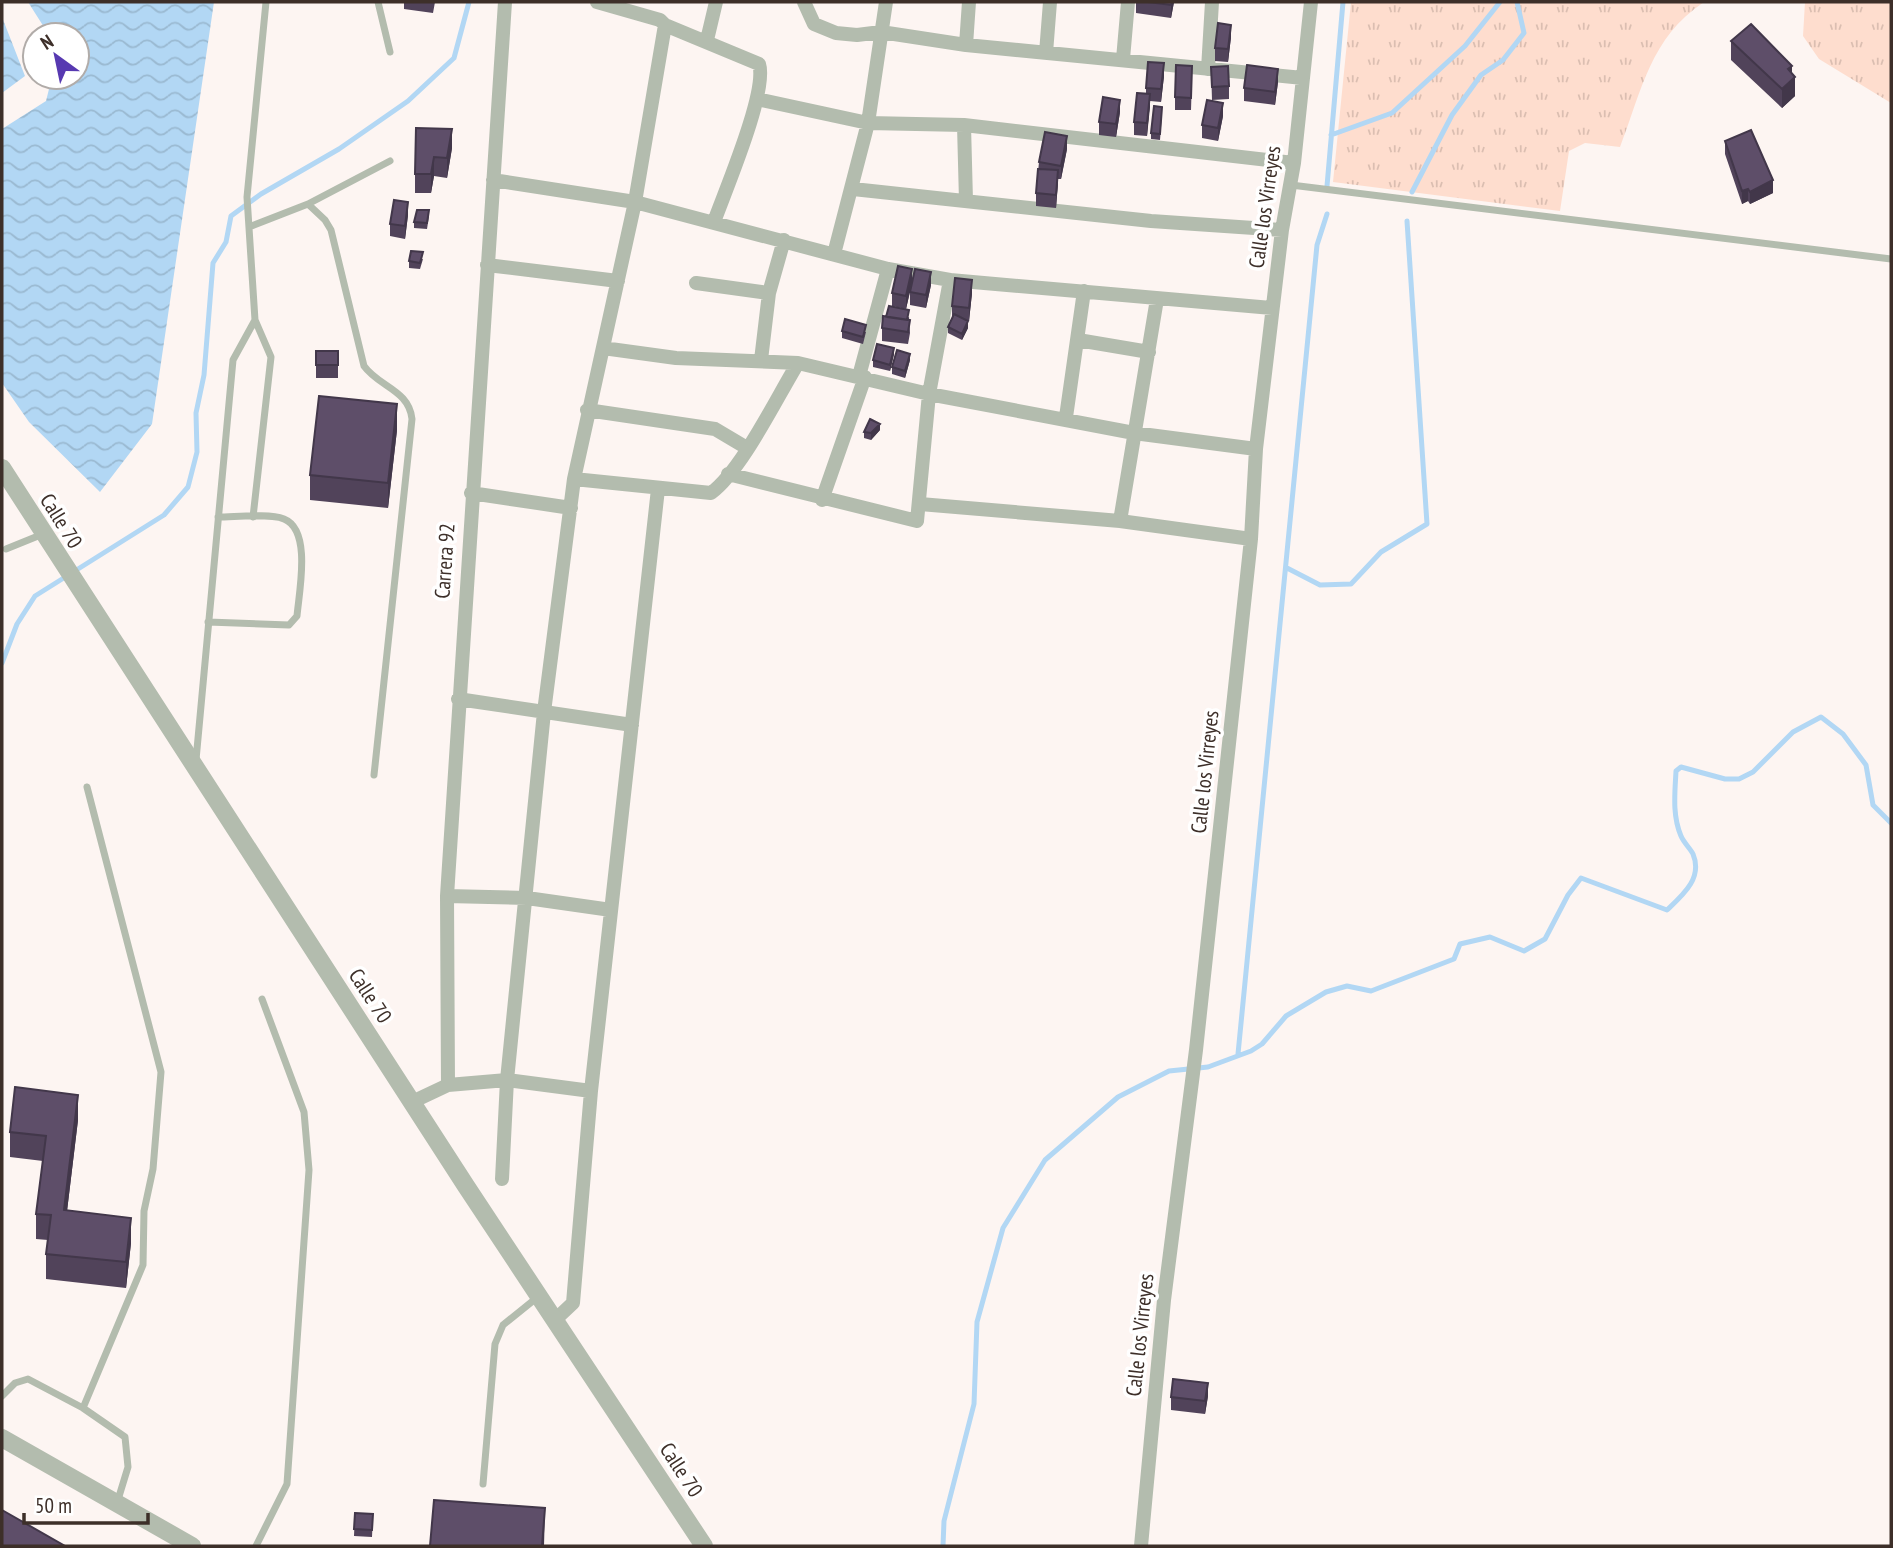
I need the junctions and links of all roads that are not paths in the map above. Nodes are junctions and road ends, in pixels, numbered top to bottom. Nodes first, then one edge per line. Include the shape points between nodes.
1 (266, 2) edge
2 (378, 2) edge
3 (505, 2) edge
4 (597, 2) edge
5 (716, 2) edge
6 (804, 2) edge
7 (886, 2) edge
8 (969, 2) edge
9 (1050, 2) edge
10 (1128, 2) edge
11 (1212, 2) edge
12 (1311, 2) edge
13 (619, 4) edge
14 (665, 25) junction
15 (881, 32) junction
16 (707, 40) junction
17 (966, 44) junction
18 (390, 52) dead end
19 (1046, 53) junction
20 (1123, 59) junction
21 (1208, 69) junction
22 (1303, 78) junction
23 (757, 99) junction
24 (868, 123) junction
25 (964, 125) junction
26 (390, 162) dead end
27 (1294, 163) junction
28 (493, 180) junction
29 (1290, 185) junction
30 (853, 189) junction
31 (966, 201) junction
32 (635, 202) junction
33 (308, 204) junction
34 (714, 222) junction
35 (249, 227) junction
36 (1282, 230) junction
37 (784, 240) junction
38 (834, 254) junction
39 (1891, 259) edge
40 (487, 265) junction
41 (888, 269) junction
42 (950, 280) junction
43 (618, 281) junction
44 (696, 283) dead end
45 (1084, 291) junction
46 (769, 293) junction
47 (1157, 299) junction
48 (1272, 308) junction
49 (255, 320) junction
50 (1078, 340) junction
51 (603, 348) junction
52 (1149, 352) junction
53 (761, 360) junction
54 (798, 363) junction
55 (862, 377) junction
56 (929, 394) junction
57 (587, 411) junction
58 (1066, 417) junction
59 (1134, 433) junction
60 (747, 448) junction
61 (1256, 449) junction
62 (2, 468) edge
63 (728, 474) junction
64 (575, 479) junction
65 (658, 489) junction
66 (471, 492) junction
67 (822, 500) junction
68 (920, 504) junction
69 (571, 508) junction
70 (218, 517) junction
71 (253, 517) junction
72 (1120, 520) junction
73 (43, 534) junction
74 (1251, 539) junction
75 (3, 548) edge
76 (208, 622) junction
77 (458, 699) junction
78 (544, 712) junction
79 (632, 725) junction
80 (195, 768) junction
81 (374, 775) dead end
82 (87, 787) dead end
83 (447, 896) junction
84 (527, 898) junction
85 (611, 910) junction
86 (262, 999) dead end
87 (507, 1080) junction
88 (448, 1084) junction
89 (591, 1091) junction
90 (412, 1102) junction
91 (502, 1179) dead end
92 (540, 1295) junction
93 (555, 1319) junction
94 (2, 1396) edge
95 (83, 1408) junction
96 (2, 1438) edge
97 (483, 1485) dead end
98 (117, 1504) junction
99 (192, 1546) edge
100 (256, 1546) edge
101 (704, 1546) edge
102 (1141, 1546) edge

1 - 35 lane via 247,197
2 - 18 lane
3 - 28 street, Carrera 92
4 - 13 street
5 - 16 street
6 - 15 street via 814,24 836,33
7 - 15 street
8 - 17 street
9 - 19 street
10 - 20 street
11 - 21 street
12 - 22 street, Calle los Virreyes
13 - 14 street
14 - 16 street
14 - 32 street
15 - 17 street
15 - 24 street
16 - 23 street via 759,64 762,73
17 - 19 street
19 - 20 street
20 - 21 street
21 - 22 street
22 - 27 street, Calle los Virreyes
23 - 24 street
23 - 34 street
24 - 25 street
24 - 30 street
25 - 27 street
25 - 31 street
26 - 33 lane
27 - 29 street, Calle los Virreyes
28 - 32 street
28 - 40 street, Carrera 92
29 - 36 street, Calle los Virreyes
29 - 39 lane
30 - 31 street
30 - 38 street
31 - 36 street
32 - 34 street
32 - 43 street
33 - 35 lane
33 - 81 lane via 331,230 364,366 372,377 402,395 410,405 412,419
34 - 37 street
35 - 49 lane
36 - 48 street, Calle los Virreyes
37 - 38 street
37 - 46 street
38 - 41 street
40 - 43 street
40 - 66 street, Carrera 92
41 - 42 street
41 - 55 street
42 - 45 street
42 - 56 street
43 - 51 street
44 - 46 street
45 - 47 street
45 - 50 street
46 - 53 street
47 - 48 street
47 - 52 street
48 - 61 street, Calle los Virreyes
49 - 70 lane via 233,360
49 - 71 lane via 271,357
50 - 52 street
50 - 58 street
51 - 53 street via 676,358
51 - 57 street
52 - 59 street
53 - 54 street
54 - 55 street
54 - 60 street
55 - 56 street
55 - 67 street
56 - 58 street
56 - 68 street
57 - 60 street via 715,429
57 - 64 street
58 - 59 street
59 - 61 street
59 - 72 street
60 - 63 street
61 - 74 street, Calle los Virreyes
62 - 73 street, Calle 70
63 - 65 street via 711,493
63 - 67 street
64 - 65 street
64 - 69 street
65 - 79 street
66 - 69 street
66 - 77 street, Carrera 92
67 - 68 street via 917,521
68 - 72 street
69 - 78 street
70 - 71 lane
70 - 76 lane
71 - 76 lane via 284,519 302,541 297,616 289,625 272,627
72 - 74 street
73 - 75 lane
73 - 80 street, Calle 70
74 - 102 street, Calle los Virreyes via 1164,1300
76 - 80 lane
77 - 78 street
77 - 83 street, Carrera 92
78 - 79 street
78 - 84 street
79 - 85 street
80 - 90 street, Calle 70
82 - 95 lane via 161,1072 153,1169 144,1211 143,1265
83 - 84 street
83 - 88 street, Carrera 92
84 - 85 street
84 - 87 street
85 - 89 street
86 - 100 lane via 304,1112 309,1170 288,1484
87 - 88 street
87 - 89 street
87 - 91 street
88 - 90 street
89 - 93 street via 573,1303
90 - 92 street, Calle 70
92 - 93 street, Calle 70
92 - 97 lane via 503,1325 495,1344
93 - 101 street, Calle 70
94 - 95 lane via 27,1379
95 - 98 lane via 125,1437 128,1467
96 - 98 street
98 - 99 street

